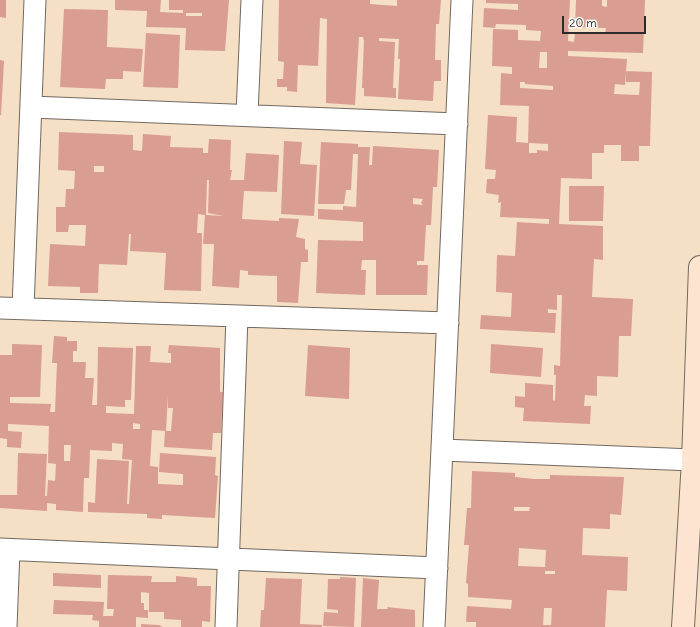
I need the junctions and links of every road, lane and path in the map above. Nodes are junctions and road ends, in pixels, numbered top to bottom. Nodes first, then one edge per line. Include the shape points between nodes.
1 (35, 0) edge
2 (252, 0) edge
3 (462, 0) edge
4 (31, 107) junction
5 (247, 114) junction
6 (457, 124) junction
7 (700, 267) edge
8 (0, 308) edge
9 (22, 308) junction
10 (237, 316) junction
11 (448, 323) junction
12 (442, 450) junction
13 (693, 460) junction
14 (4, 549) edge
15 (228, 559) junction
16 (437, 568) junction
17 (6, 627) edge
18 (226, 627) edge
19 (434, 627) edge
20 (682, 627) edge

1 - 4 street
2 - 5 street
3 - 6 street
4 - 5 street
4 - 9 street
5 - 6 street
6 - 11 street
7 - 13 street
8 - 9 street
9 - 10 street
10 - 11 street
10 - 15 street
11 - 12 street
12 - 13 street
12 - 16 street
13 - 20 street
14 - 15 street
14 - 17 street
15 - 16 street
15 - 18 street
16 - 19 street

